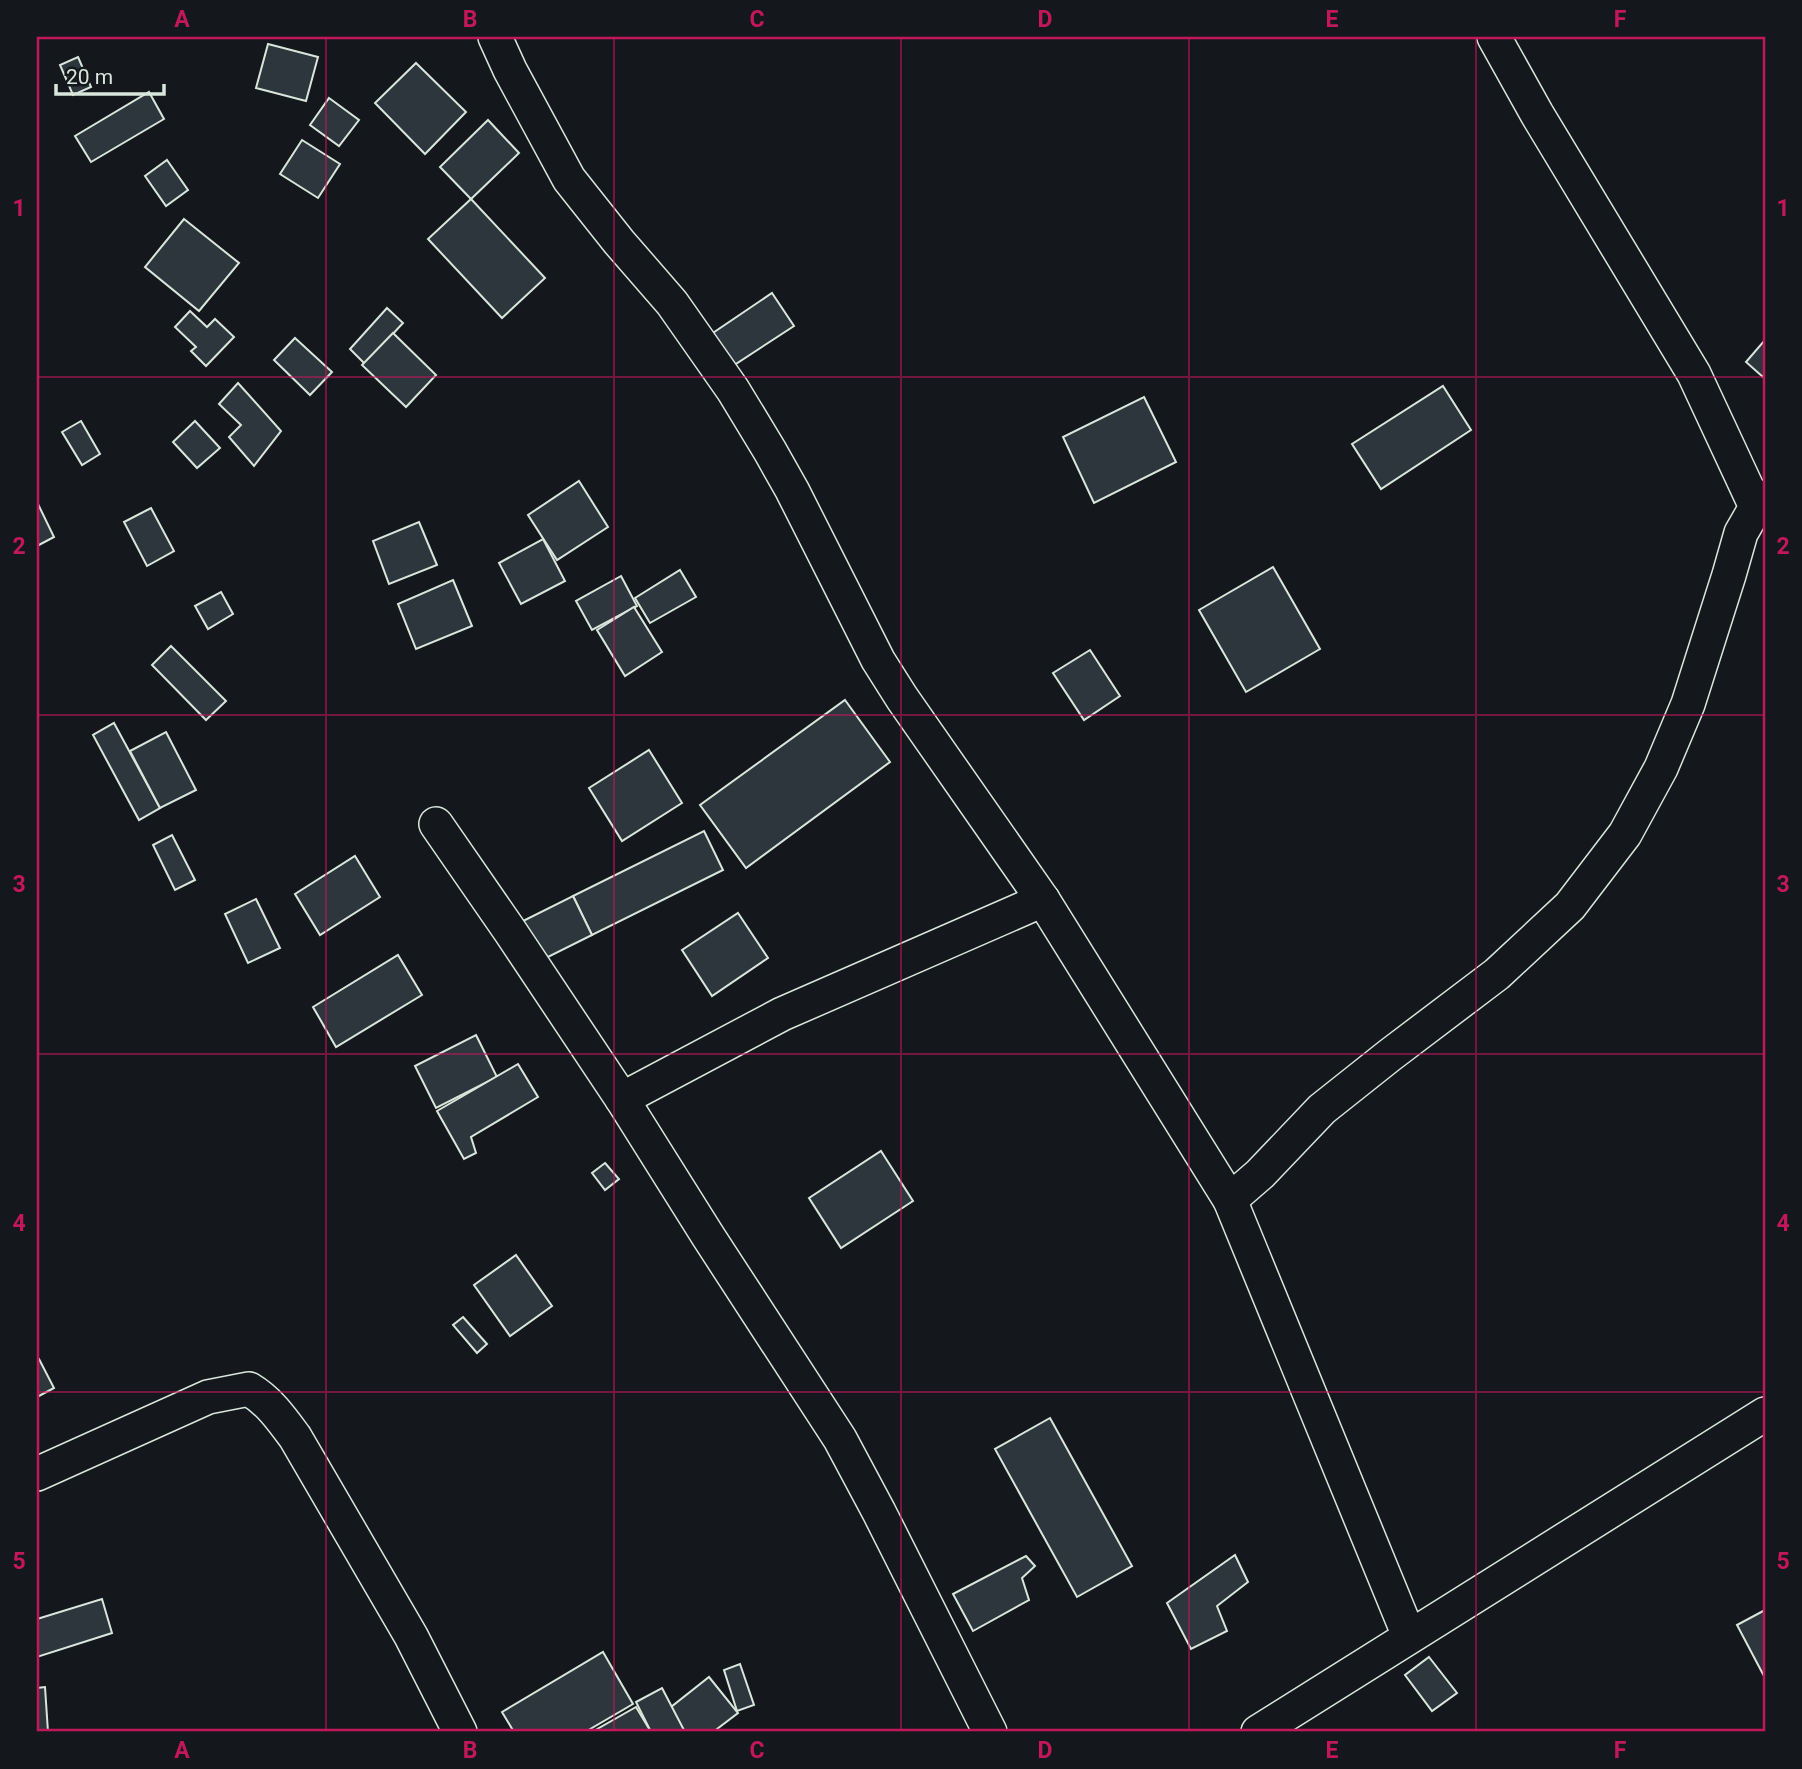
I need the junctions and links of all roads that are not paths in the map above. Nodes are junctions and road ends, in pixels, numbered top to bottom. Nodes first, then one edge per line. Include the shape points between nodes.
1 (495, 37) edge
2 (1493, 37) edge
3 (1761, 502) edge
4 (436, 824) dead end
5 (1043, 900) junction
6 (622, 1099) junction
7 (1230, 1200) junction
8 (1765, 1414) edge
9 (37, 1474) edge
10 (1409, 1636) junction
11 (460, 1732) edge
12 (990, 1732) edge
13 (1258, 1732) edge

1 - 5 street via 569,179 672,303 733,390 797,499 878,660
2 - 3 street via 1693,374
3 - 7 street via 1741,533 1683,717 1625,834 1570,906 1497,974 1322,1110
4 - 6 street
5 - 6 street via 782,1014
5 - 7 street
6 - 12 street via 840,1439
7 - 10 street
8 - 10 street
9 - 11 street via 208,1397 249,1389 275,1410 302,1449 411,1636
10 - 13 street

